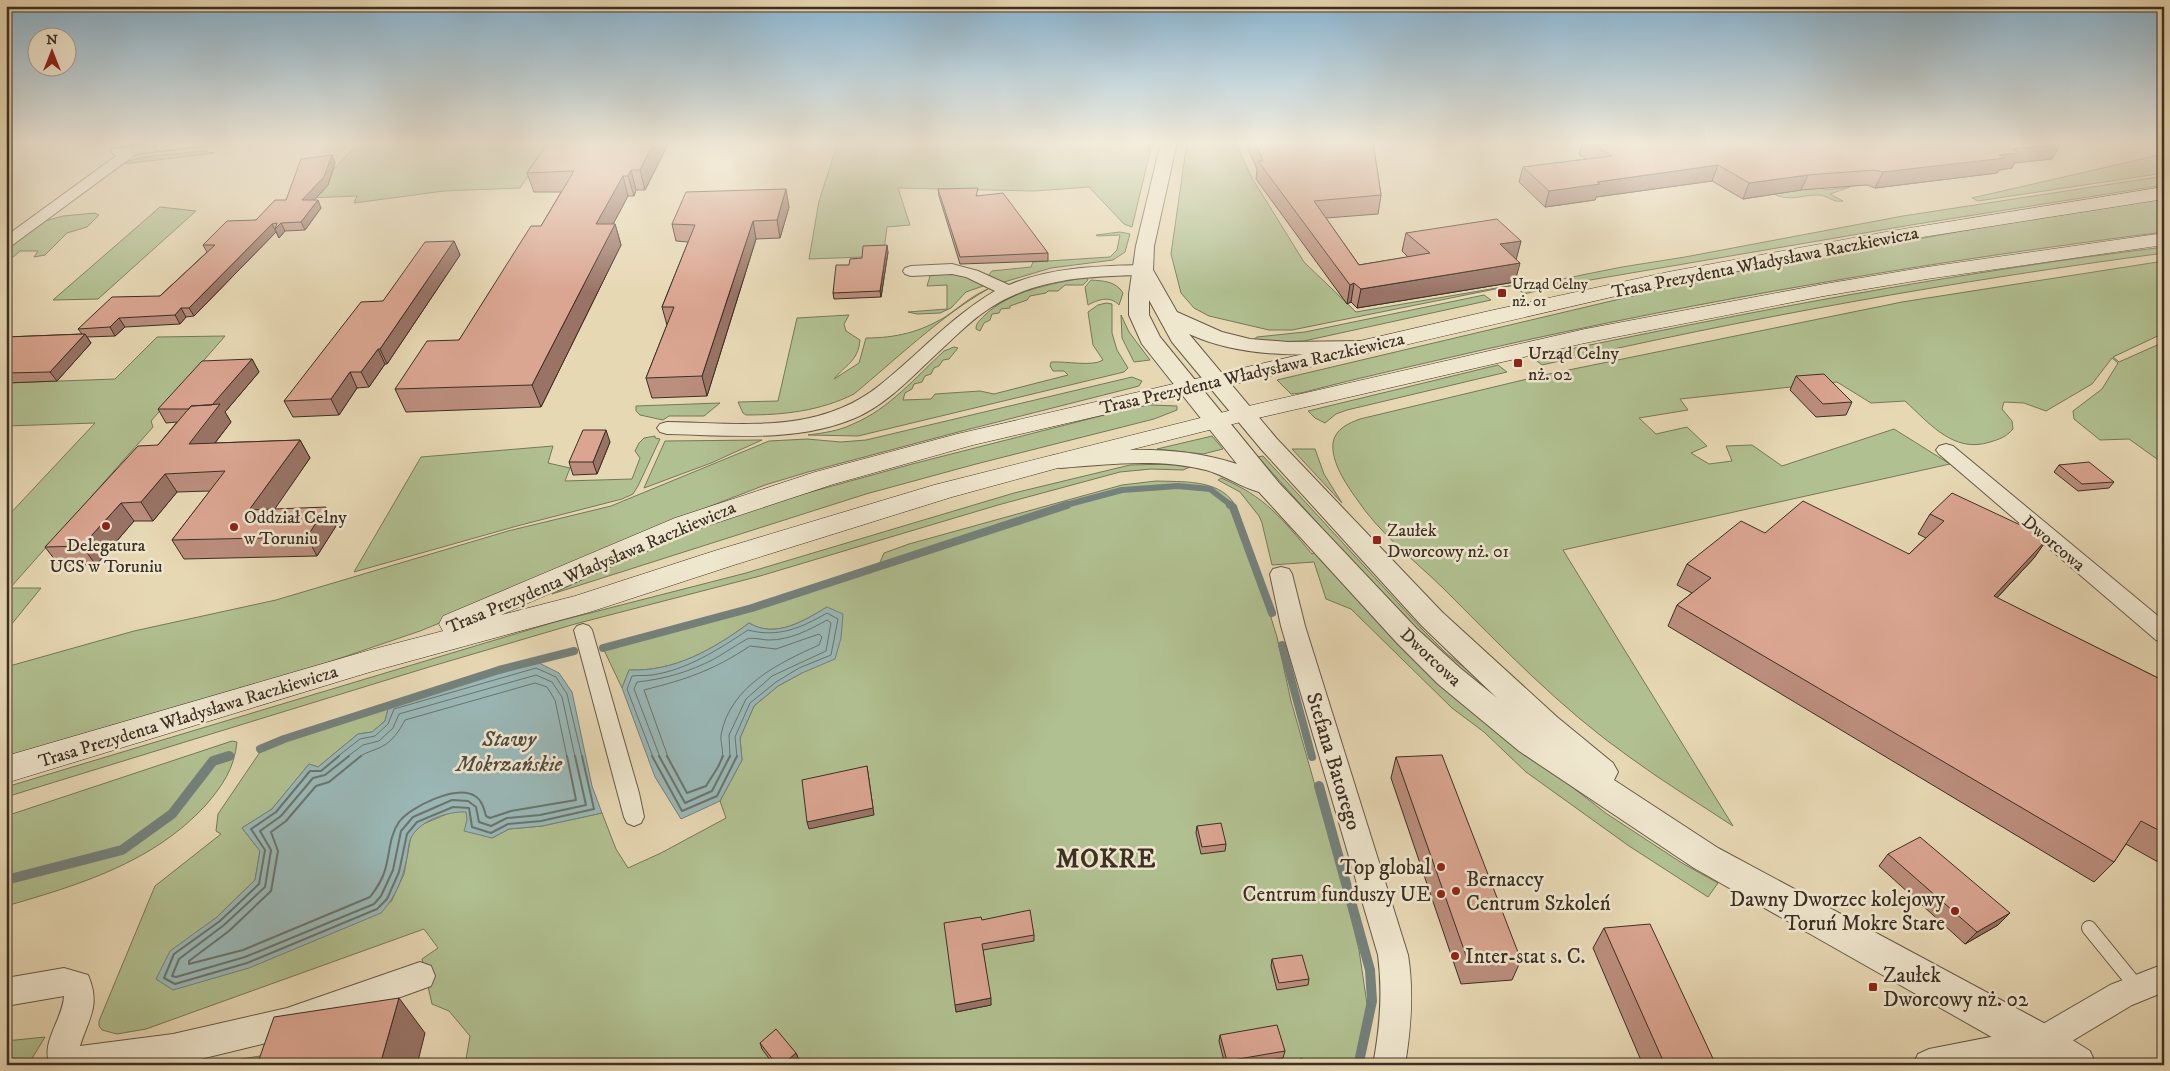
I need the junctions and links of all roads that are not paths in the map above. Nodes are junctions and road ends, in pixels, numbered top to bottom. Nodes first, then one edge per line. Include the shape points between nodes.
1 (75, 192) edge
2 (1156, 192) edge
3 (2164, 193) edge
4 (2164, 239) edge
5 (6, 243) edge
6 (1143, 270) junction
7 (911, 271) dead end
8 (1008, 291) junction
9 (1168, 316) junction
10 (1363, 347) junction
11 (1216, 401) junction
12 (667, 428) dead end
13 (1946, 450) dead end
14 (1050, 462) junction
15 (1270, 489) junction
16 (1281, 574) dead end
17 (583, 630) dead end
18 (2164, 634) edge
19 (370, 661) junction
20 (6, 770) edge
21 (634, 817) dead end
22 (1706, 858) junction
23 (2089, 928) dead end
24 (420, 976) dead end
25 (2151, 983) edge
26 (6, 992) edge
27 (2041, 1042) junction
28 (1389, 1065) edge
29 (1929, 1065) edge
30 (2076, 1065) edge

1 - 5 street
2 - 6 street
3 - 10 main road, Trasa Prezydenta Władysława Raczkiewicza via 1728,266
4 - 11 main road, Trasa Prezydenta Władysława Raczkiewicza via 1927,273
6 - 8 street via 1057,276
6 - 9 street
6 - 11 street via 1139,316 1150,339
7 - 8 street via 952,269 972,274
8 - 12 street via 974,312 879,395 842,416 795,427
9 - 10 street via 1214,336 1245,344 1290,348
9 - 11 street
10 - 11 main road, Trasa Prezydenta Władysława Raczkiewicza
11 - 14 main road, Trasa Prezydenta Władysława Raczkiewicza
11 - 15 street, Dworcowa
11 - 19 main road, Trasa Prezydenta Władysława Raczkiewicza via 964,440 780,490 685,524
11 - 22 street, Dworcowa via 1352,534 1439,625 1546,726
13 - 18 street, Dworcowa
14 - 15 street, Trasa Prezydenta Władysława Raczkiewicza via 1179,456 1220,466
14 - 19 main road, Trasa Prezydenta Władysława Raczkiewicza via 943,491 580,605
15 - 22 street, Dworcowa via 1406,636 1449,676 1530,742
16 - 28 street, Stefana Batorego via 1296,635 1393,955 1398,1001
17 - 21 street via 621,758
19 - 20 main road, Trasa Prezydenta Władysława Raczkiewicza
22 - 27 street, Dworcowa
23 - 25 lane
24 - 26 street via 287,1023 173,1050 80,1062 62,1056 78,1010 78,985 64,982
25 - 27 street via 2121,995
27 - 29 street
27 - 30 street, Dworcowa

